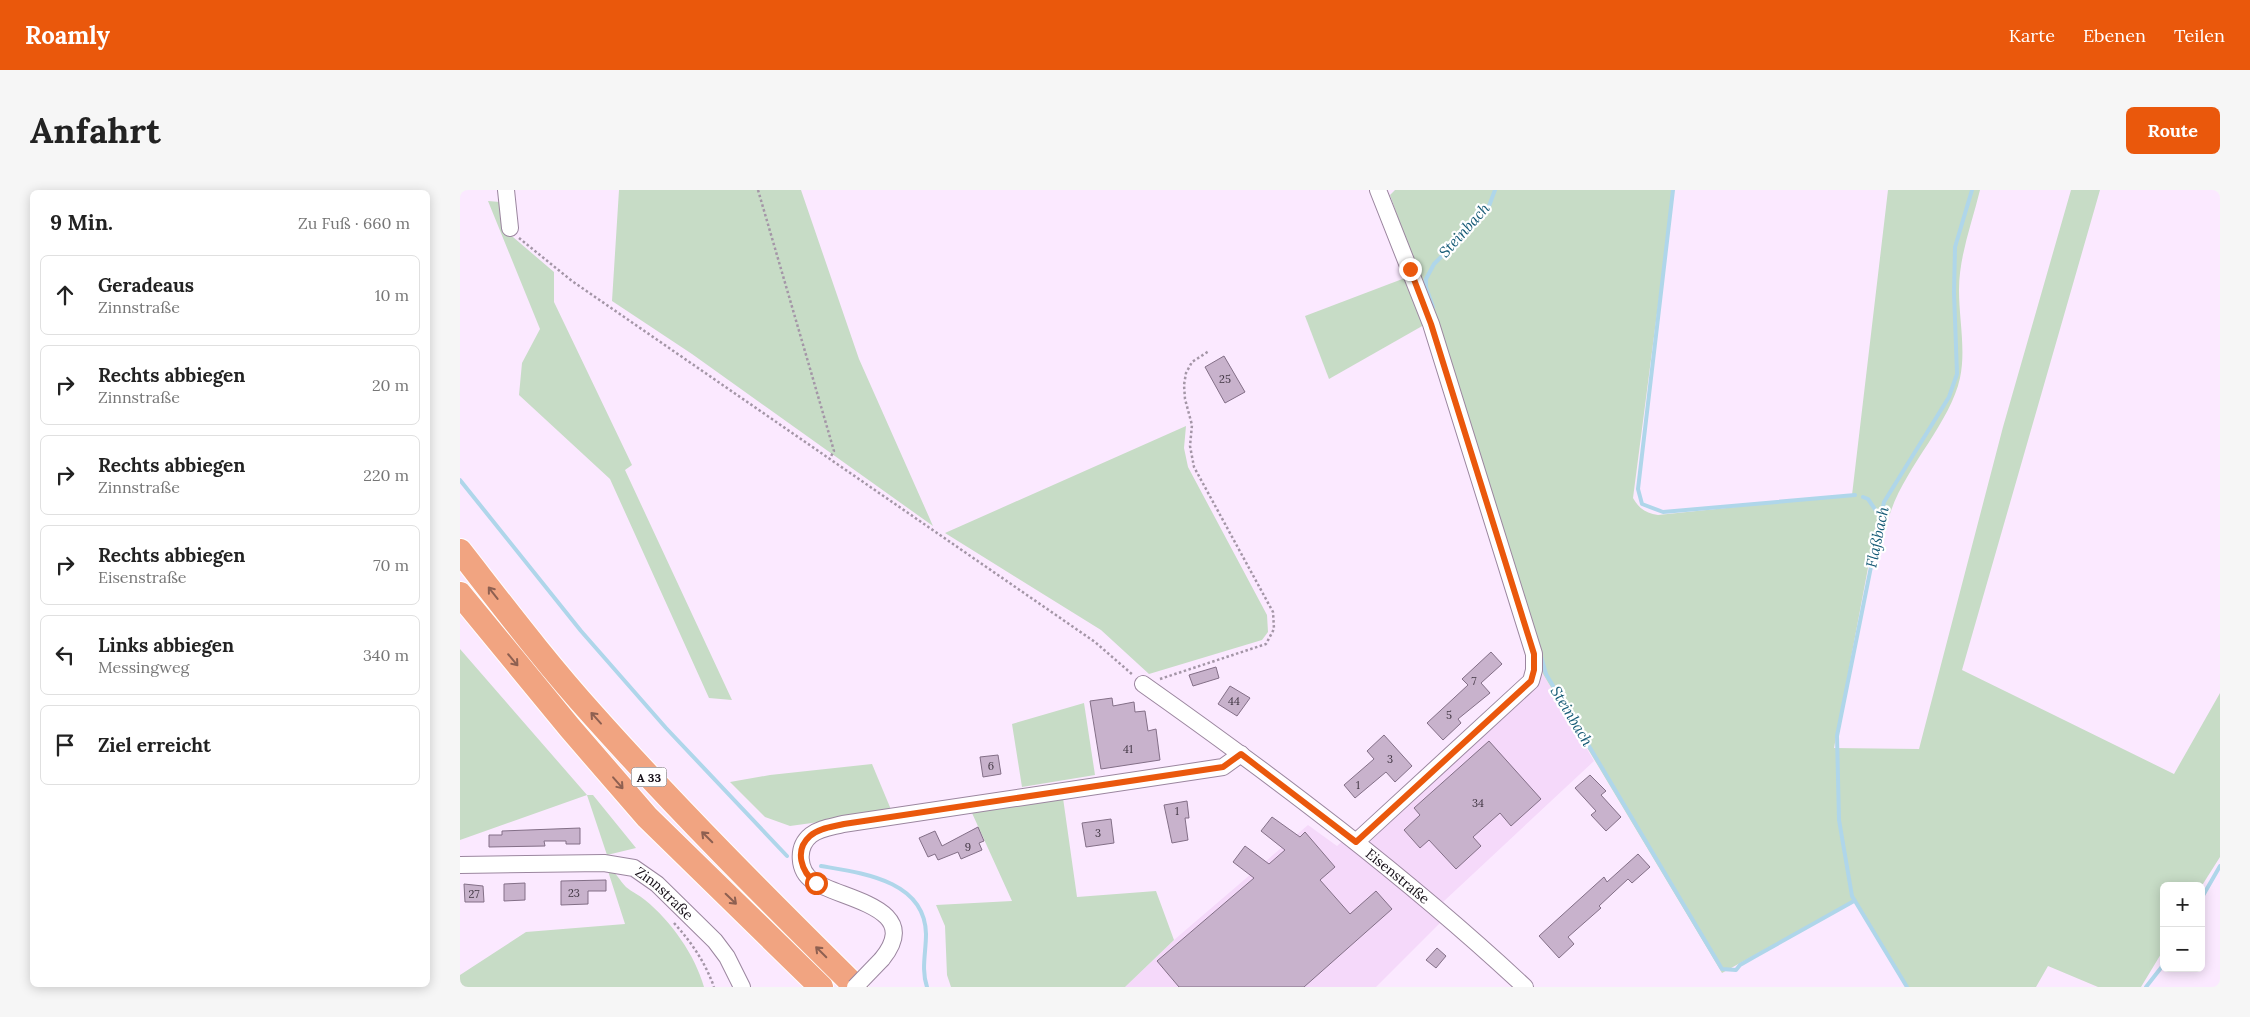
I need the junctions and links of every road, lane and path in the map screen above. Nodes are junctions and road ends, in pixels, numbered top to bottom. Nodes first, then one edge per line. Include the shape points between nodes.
1 (506, 190) edge
2 (758, 190) edge
3 (1378, 190) edge
4 (510, 228) joint
5 (1209, 351) dead end
6 (830, 458) junction
7 (460, 551) edge
8 (460, 594) edge
9 (1144, 684) junction
10 (1241, 754) junction
11 (1356, 842) junction
12 (460, 865) edge
13 (670, 918) dead end
14 (714, 987) edge
15 (742, 987) edge
16 (821, 987) edge
17 (855, 987) edge
18 (1525, 987) edge

1 - 4 street
2 - 6 path via 834,452
3 - 11 street via 1431,324 1534,654 1534,670 1531,681
4 - 6 path via 521,242 572,281
5 - 9 path via 1192,362 1184,385 1192,425 1190,446 1194,467 1273,612 1274,629 1266,644
6 - 9 path via 1095,642
17 -> 7 highway, A 33 via 674,803 592,714
8 -> 16 highway, A 33 via 647,817
9 - 10 street, Eisenstraße
10 - 11 street, Eisenstraße
10 - 17 street, bridge via 1223,767 819,830 803,846 803,869 816,883 884,913 893,935 889,950
11 - 18 street, Eisenstraße
12 - 15 street, Zinnstraße via 604,862 634,868 657,884 715,941
13 - 14 path via 695,948

